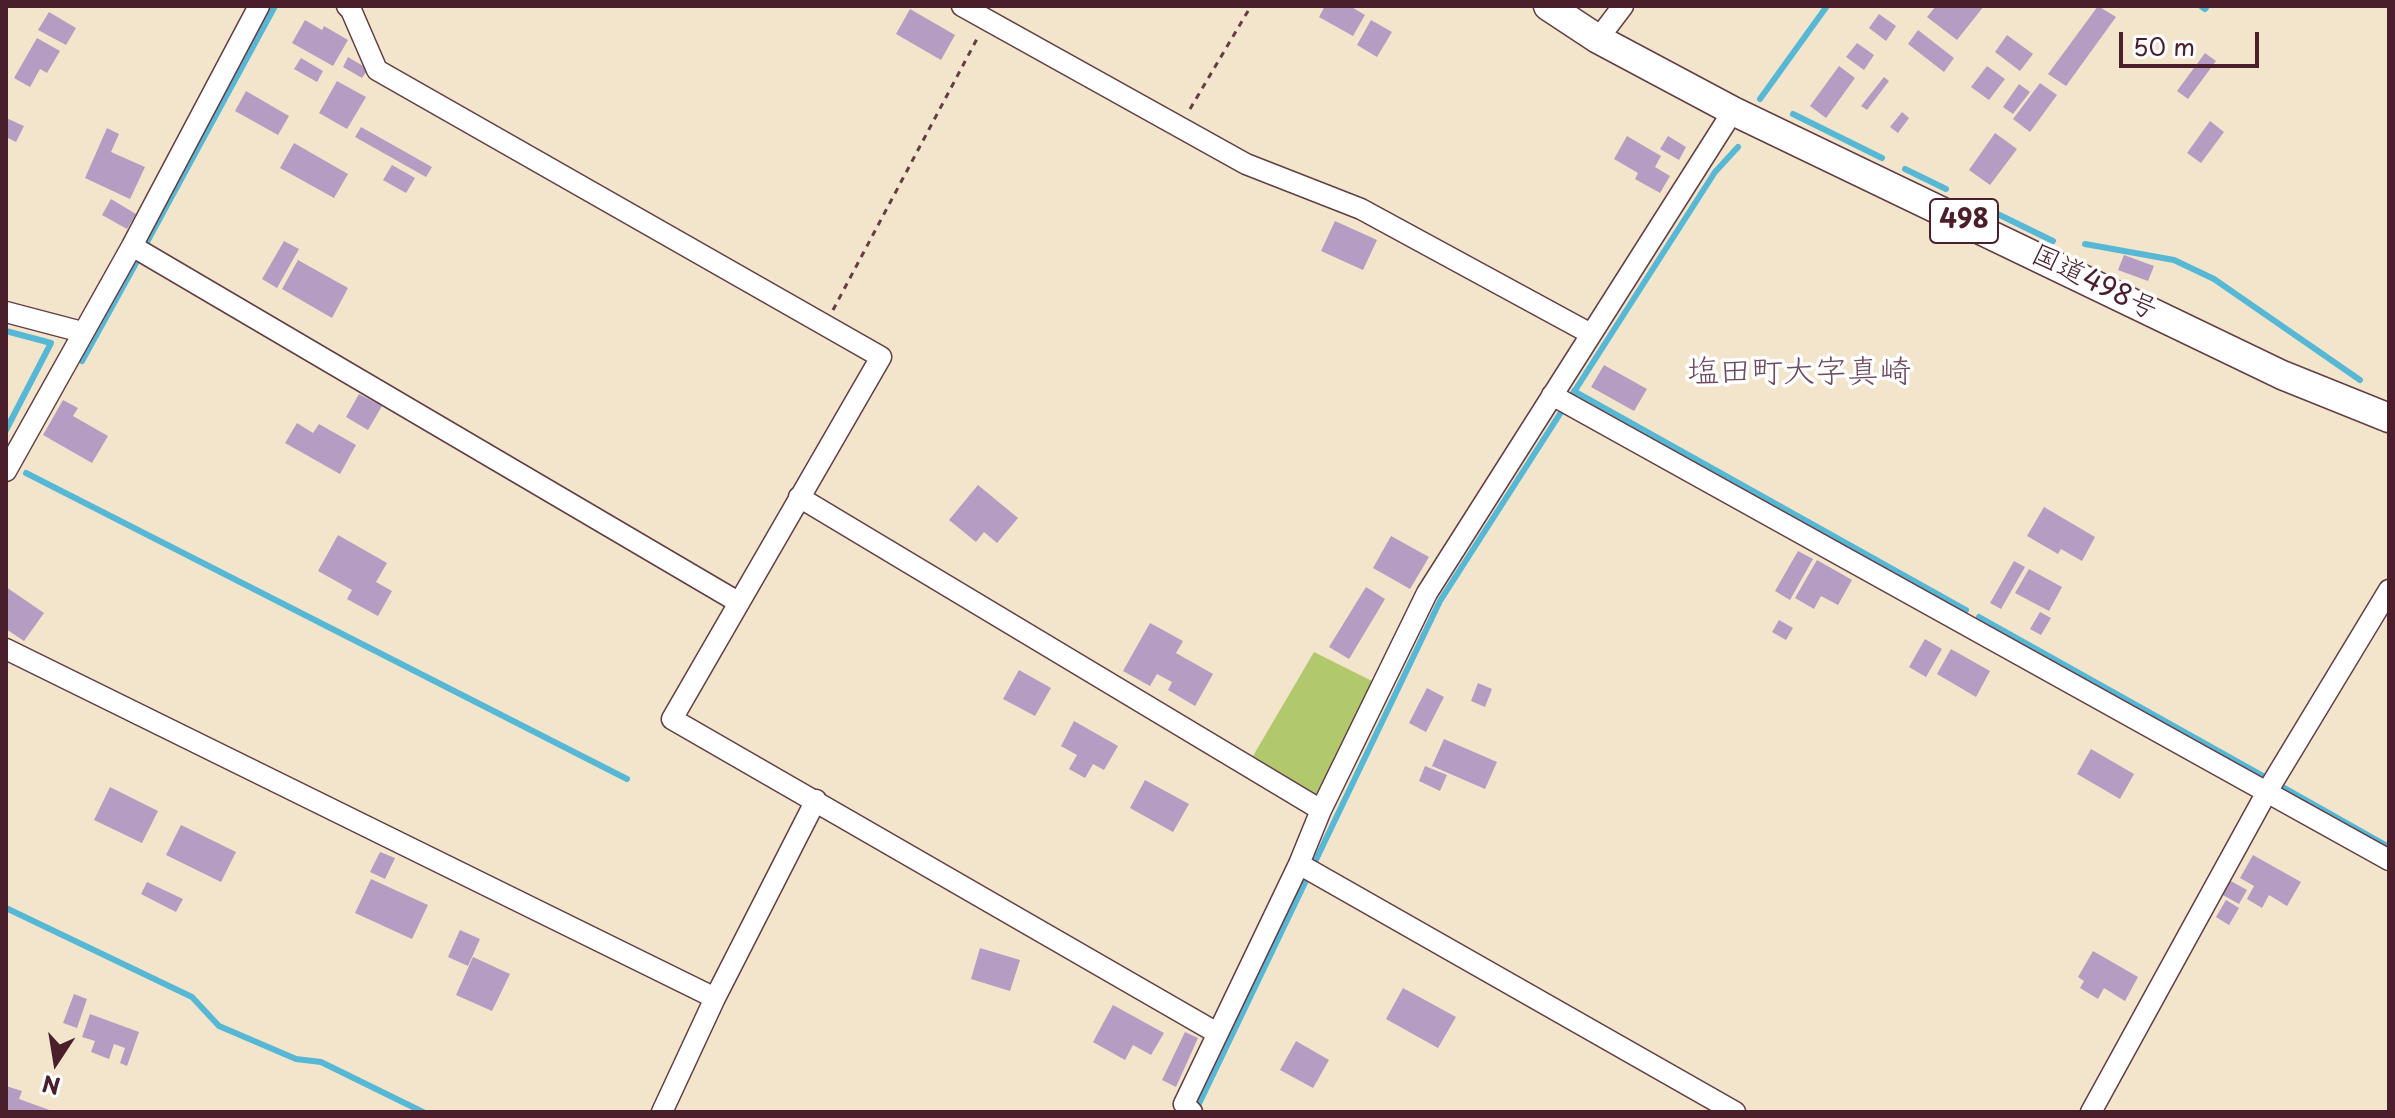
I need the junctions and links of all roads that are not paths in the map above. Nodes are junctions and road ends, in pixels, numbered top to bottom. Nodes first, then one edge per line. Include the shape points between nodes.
1 (259, 6) edge
2 (347, 6) edge
3 (962, 6) edge
4 (1548, 6) edge
5 (1623, 6) edge
6 (1598, 39) junction
7 (1733, 111) junction
8 (132, 246) junction
9 (6, 312) edge
10 (82, 332) junction
11 (1591, 334) junction
12 (1552, 395) junction
13 (2389, 418) edge
14 (6, 471) edge
15 (799, 497) junction
16 (2389, 590) edge
17 (738, 602) junction
18 (6, 649) edge
19 (2268, 790) junction
20 (816, 800) junction
21 (1321, 810) junction
22 (2389, 860) edge
23 (1299, 864) junction
24 (715, 998) junction
25 (1217, 1033) junction
26 (1188, 1108) edge
27 (662, 1112) edge
28 (1735, 1112) edge
29 (2091, 1112) edge

1 - 8 street
2 - 15 street via 377,70 881,357
3 - 11 street via 1246,164 1361,209
4 - 6 highway, 国道498号 / 498
5 - 6 street
6 - 7 highway, 国道498号 / 498
7 - 11 street
7 - 13 highway, 国道498号 / 498 via 2282,375
8 - 10 street
8 - 17 street
9 - 10 street
10 - 14 street
11 - 12 street
12 - 19 street
12 - 21 street via 1427,593
15 - 17 street
15 - 21 street
16 - 19 street
17 - 20 street via 672,719
18 - 24 street
19 - 22 street
19 - 29 street
20 - 24 street
20 - 25 street
21 - 23 street
23 - 25 street
23 - 28 street
24 - 27 street
25 - 26 street

